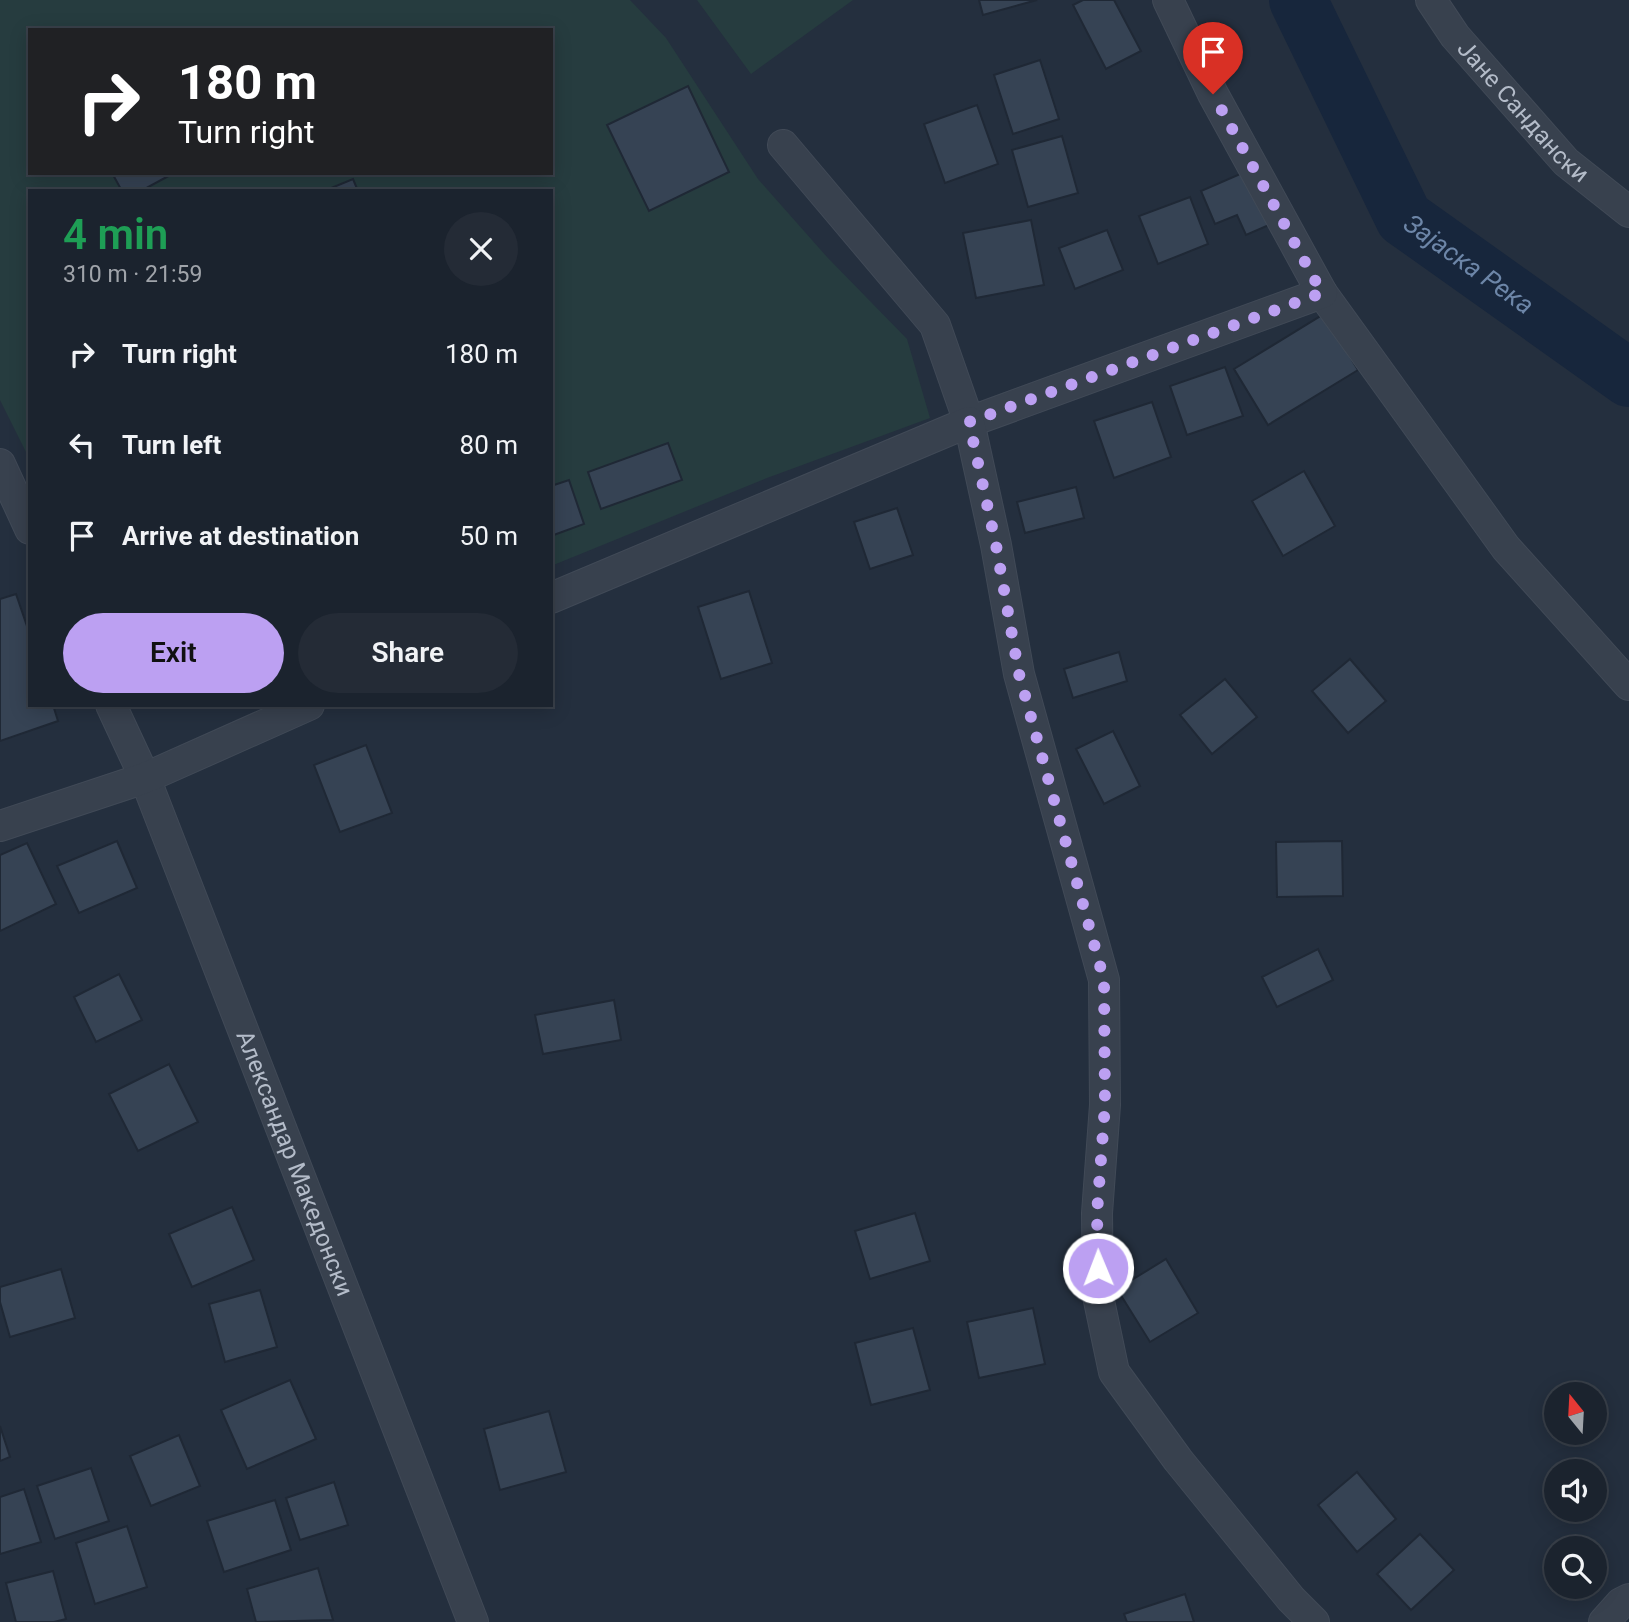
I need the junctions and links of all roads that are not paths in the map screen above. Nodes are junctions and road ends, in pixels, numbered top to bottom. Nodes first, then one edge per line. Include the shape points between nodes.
1 (1168, 0) edge
2 (1432, 0) edge
3 (783, 145) dead end
4 (1629, 212) edge
5 (1322, 293) junction
6 (969, 422) junction
7 (0, 464) edge
8 (28, 525) edge
9 (553, 597) edge
10 (1629, 685) edge
11 (112, 707) edge
12 (305, 707) edge
13 (145, 778) junction
14 (0, 826) edge
15 (1629, 1599) edge
16 (473, 1622) edge
17 (1314, 1622) edge
18 (1604, 1622) edge

1 - 5 street via 1213,94
2 - 4 street, Јане Сандански via 1455,36 1566,162
3 - 6 street via 935,325
5 - 6 street
5 - 10 street via 1506,548
6 - 9 street
6 - 17 street via 1019,674 1104,980 1098,1296 1114,1372 1178,1460
7 - 8 street
11 - 13 street, Александар Македонски
12 - 13 street
13 - 14 street
13 - 16 street, Александар Македонски
15 - 18 street

